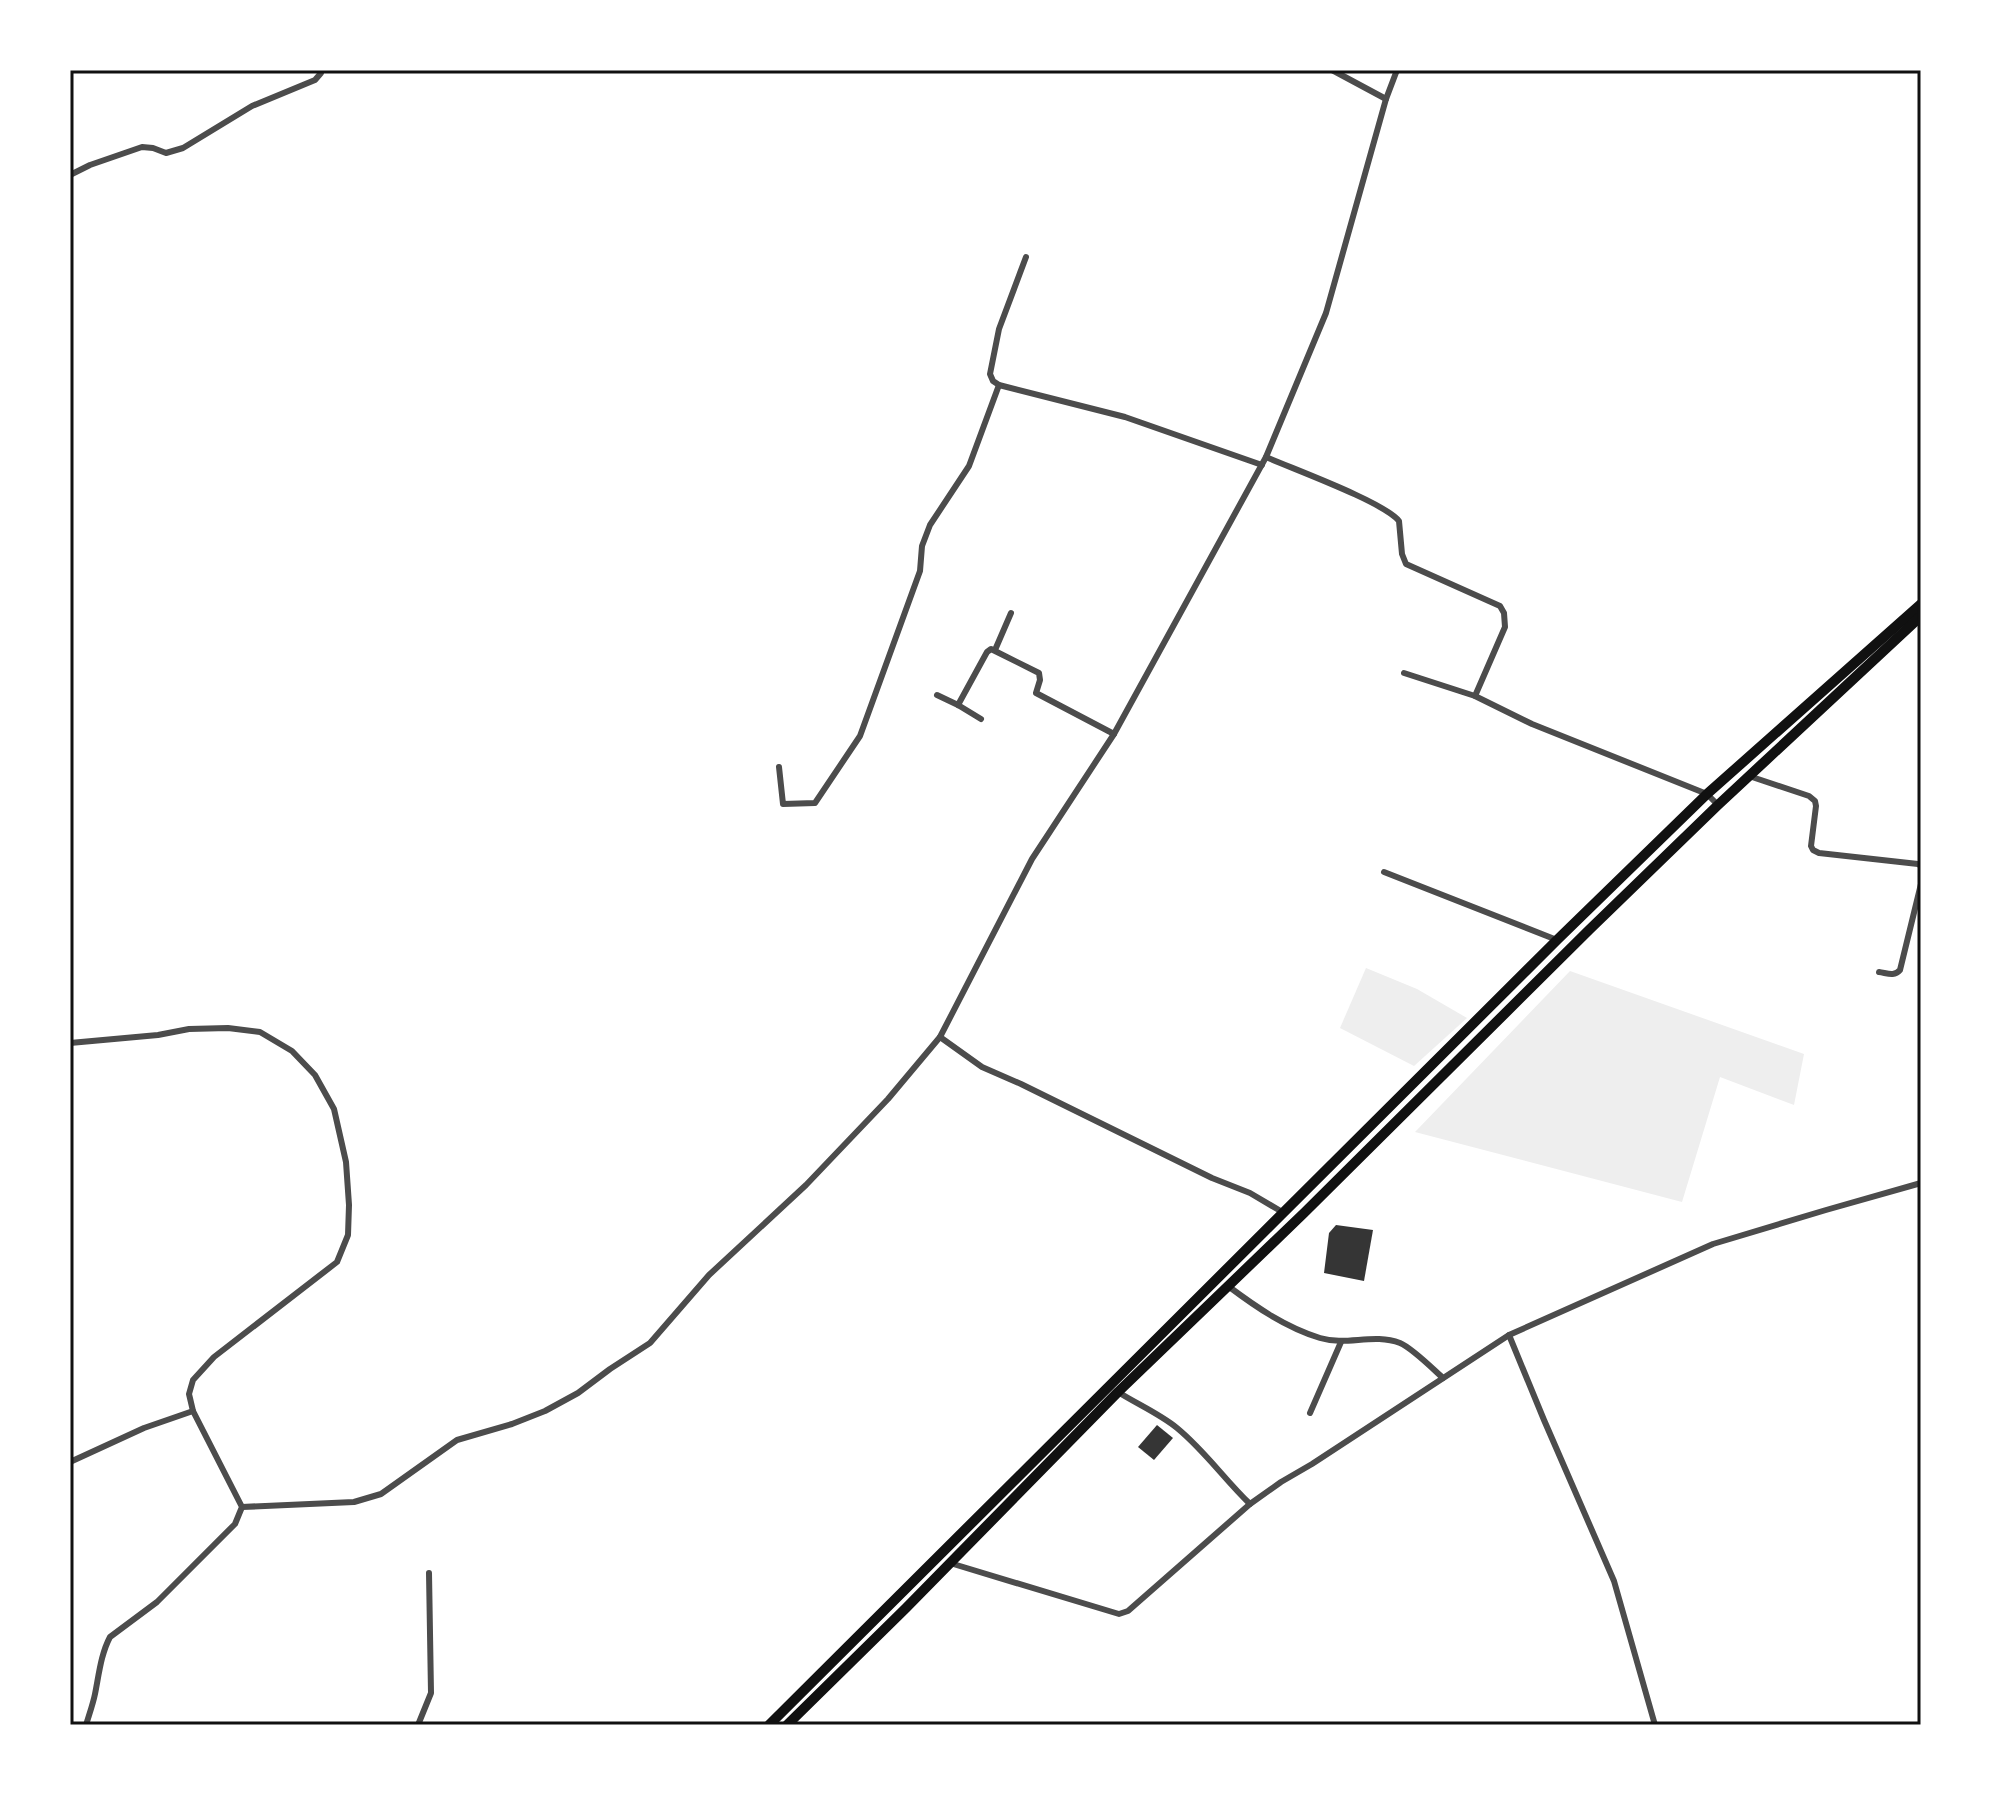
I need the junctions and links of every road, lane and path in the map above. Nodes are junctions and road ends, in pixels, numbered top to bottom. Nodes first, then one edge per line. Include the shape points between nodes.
1 (320, 70) edge
2 (1332, 70) edge
3 (1397, 70) edge
4 (1386, 99) junction
5 (70, 175) edge
6 (1026, 257) dead end
7 (999, 385) junction
8 (1266, 457) junction
9 (1262, 465) junction
10 (1921, 604) edge
11 (1011, 613) dead end
12 (1921, 616) edge
13 (995, 650) junction
14 (1404, 673) dead end
15 (937, 695) dead end
16 (1475, 696) junction
17 (958, 705) junction
18 (981, 719) dead end
19 (1114, 734) junction
20 (779, 767) dead end
21 (1749, 776) junction
22 (1707, 794) junction
23 (1718, 805) junction
24 (1921, 866) edge
25 (1384, 872) dead end
26 (1921, 884) edge
27 (1557, 940) junction
28 (1879, 972) dead end
29 (940, 1037) junction
30 (70, 1043) edge
31 (1921, 1183) edge
32 (1284, 1213) junction
33 (1228, 1286) junction
34 (1509, 1335) junction
35 (1341, 1342) junction
36 (1443, 1378) junction
37 (1118, 1392) junction
38 (193, 1411) junction
39 (1310, 1413) dead end
40 (70, 1462) edge
41 (1250, 1504) junction
42 (242, 1507) junction
43 (950, 1563) junction
44 (429, 1573) dead end
45 (86, 1725) edge
46 (418, 1725) edge
47 (769, 1725) edge
48 (787, 1725) edge
49 (1655, 1725) edge

1 - 5 street via 315,80 252,106 183,148 166,153 142,147
2 - 4 street
3 - 4 street
4 - 8 street via 1326,313
6 - 7 street via 999,329 990,374
7 - 9 street via 1125,417
7 - 20 street via 969,466 930,525 920,571 860,736 815,803 783,804
8 - 9 street
8 - 16 street via 1390,513 1399,521 1406,564 1500,606 1505,627
9 - 19 street
10 - 22 main road
11 - 13 street
12 - 21 main road
13 - 17 street via 987,652
13 - 19 street via 1039,673 1036,693
14 - 16 street
15 - 17 street
16 - 22 street
17 - 18 street
19 - 29 street via 1032,859
21 - 23 main road
21 - 24 street via 1815,801 1813,850
22 - 23 street
22 - 27 main road
23 - 33 main road
25 - 27 street
26 - 28 street via 1900,970
27 - 32 main road
29 - 32 street via 982,1067
29 - 42 street via 827,1164 709,1275 650,1343 578,1393 512,1424 457,1440 368,1499
30 - 38 street via 189,1029 260,1032 292,1051 315,1075 334,1109 349,1205 348,1235 337,1262 214,1357 193,1380
31 - 34 street via 1713,1244
32 - 47 main road
33 - 35 street via 1280,1322
33 - 37 main road
34 - 36 street
34 - 49 street via 1614,1581
35 - 36 street via 1395,1341
35 - 39 street
36 - 41 street
37 - 41 street via 1175,1426
37 - 43 main road
38 - 40 street
38 - 42 street
41 - 43 street via 1119,1614
42 - 45 street via 235,1524 186,1574 110,1637
43 - 48 main road
44 - 46 street via 431,1693

